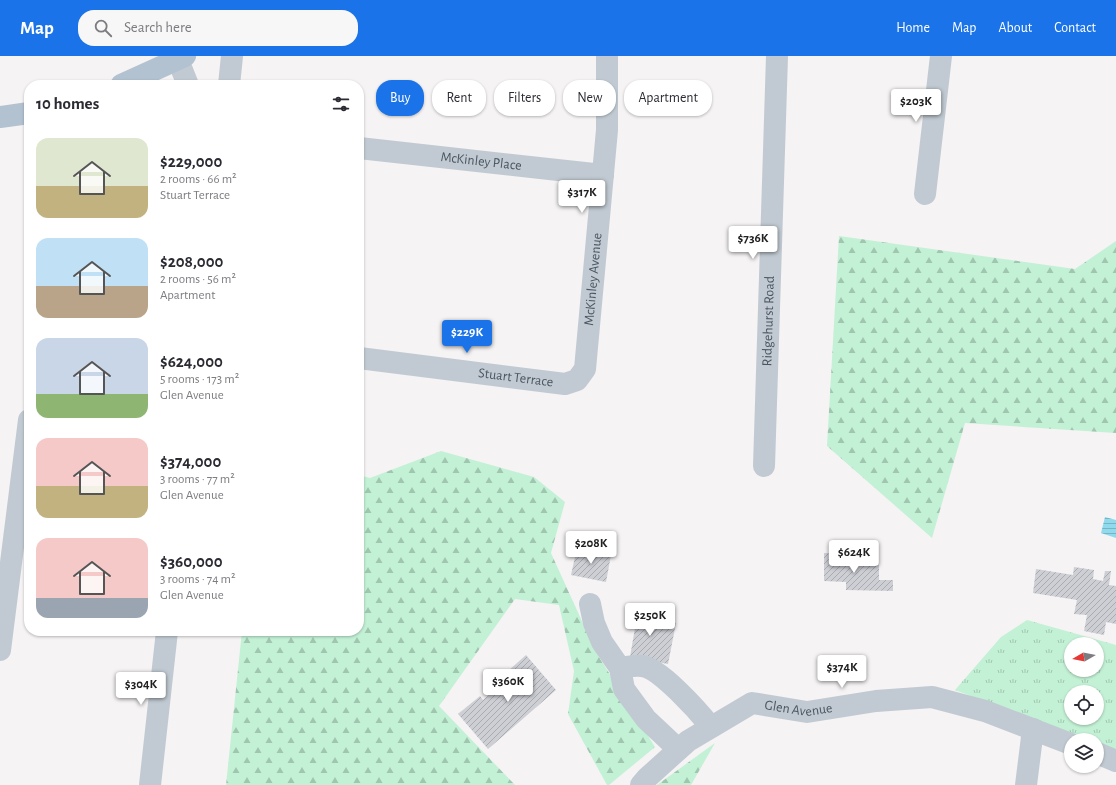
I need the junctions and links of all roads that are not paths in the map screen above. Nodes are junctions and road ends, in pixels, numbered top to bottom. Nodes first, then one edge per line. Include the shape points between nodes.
1 (232, 56) edge
2 (607, 56) edge
3 (777, 56) edge
4 (941, 56) edge
5 (182, 58) edge
6 (132, 80) edge
7 (187, 80) edge
8 (230, 80) edge
9 (24, 114) edge
10 (0, 117) edge
11 (364, 149) edge
12 (603, 175) junction
13 (925, 194) dead end
14 (364, 359) edge
15 (577, 380) joint
16 (24, 460) edge
17 (764, 466) dead end
18 (590, 604) dead end
19 (166, 636) edge
20 (0, 650) edge
21 (620, 668) junction
22 (711, 727) junction
23 (1033, 729) junction
24 (1064, 741) edge
25 (678, 749) junction
26 (1104, 757) edge
27 (1116, 761) edge
28 (150, 785) edge
29 (641, 785) edge
30 (1026, 785) edge

1 - 8 street
2 - 12 street, McKinley Avenue via 607,130
3 - 17 street, Ridgehurst Road
4 - 13 street
5 - 6 main road
5 - 7 street
9 - 10 main road
11 - 12 street, McKinley Place
12 - 15 street, McKinley Avenue via 585,369
14 - 15 street, Stuart Terrace via 565,384
16 - 20 street
18 - 21 street via 602,642
19 - 28 street
21 - 22 street via 642,666 651,669 694,706
21 - 25 street via 624,689 646,719
22 - 23 street, Glen Avenue via 752,703 807,712 876,701 932,697 985,711
22 - 25 street, Glen Avenue
23 - 24 street, Glen Avenue
23 - 30 street
25 - 29 street, Glen Avenue
26 - 27 street

